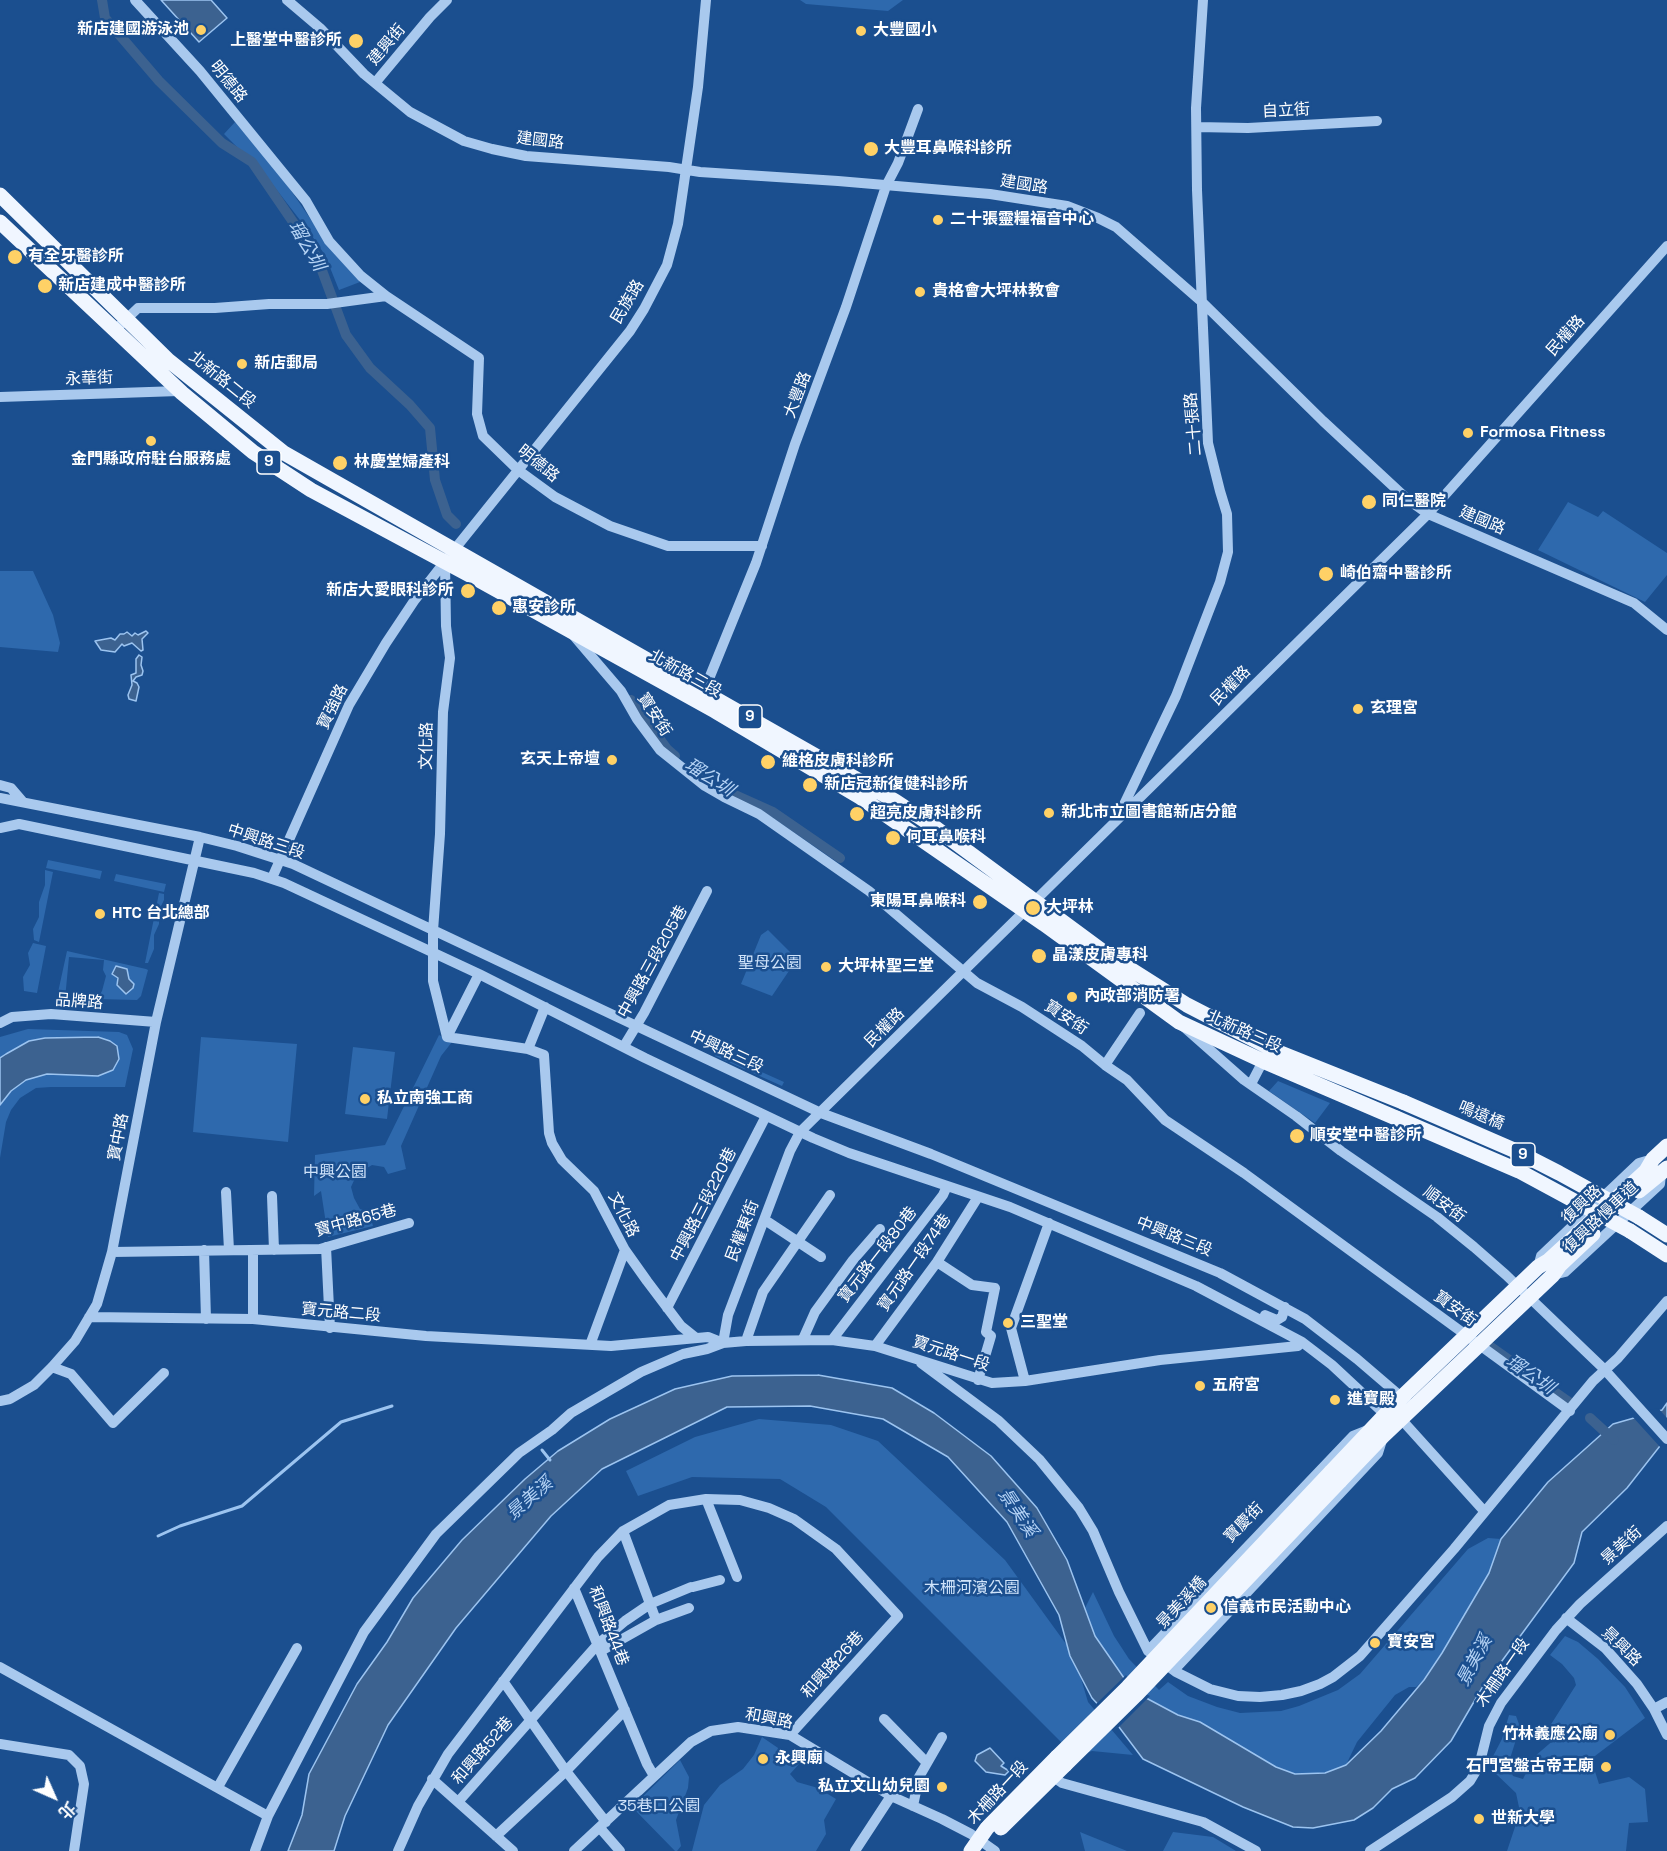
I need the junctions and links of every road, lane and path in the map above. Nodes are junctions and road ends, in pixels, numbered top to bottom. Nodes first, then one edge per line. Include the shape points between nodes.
1 (135, 0) edge
2 (286, 0) edge
3 (447, 0) edge
4 (706, 0) edge
5 (1203, 0) edge
6 (375, 83) junction
7 (918, 109) dead end
8 (1377, 121) dead end
9 (1197, 127) junction
10 (686, 171) junction
11 (886, 186) junction
12 (0, 195) edge
13 (0, 222) edge
14 (1667, 246) edge
15 (386, 296) junction
16 (1202, 302) junction
17 (120, 325) junction
18 (179, 391) junction
19 (0, 397) edge
20 (518, 470) junction
21 (1428, 514) junction
22 (762, 546) junction
23 (454, 550) junction
24 (445, 562) junction
25 (1667, 630) edge
26 (570, 632) junction
27 (704, 691) junction
28 (0, 785) edge
29 (0, 798) edge
30 (24, 802) junction
31 (0, 818) edge
32 (1117, 820) junction
33 (19, 824) junction
34 (0, 828) edge
35 (200, 837) junction
36 (280, 859) junction
37 (195, 860) junction
38 (272, 878) junction
39 (707, 891) dead end
40 (1029, 907) junction
41 (433, 931) junction
42 (433, 953) junction
43 (963, 971) junction
44 (479, 974) junction
45 (545, 1006) junction
46 (1140, 1013) dead end
47 (156, 1022) junction
48 (1179, 1022) junction
49 (0, 1023) edge
50 (634, 1026) junction
51 (447, 1036) junction
52 (1249, 1038) junction
53 (624, 1046) junction
54 (528, 1048) junction
55 (1263, 1062) junction
56 (1105, 1065) junction
57 (1251, 1084) junction
58 (1403, 1102) joint
59 (820, 1113) junction
60 (766, 1116) junction
61 (800, 1132) junction
62 (1667, 1146) edge
63 (1664, 1171) edge
64 (947, 1186) junction
65 (226, 1191) dead end
66 (831, 1195) dead end
67 (272, 1196) dead end
68 (978, 1197) junction
69 (763, 1222) junction
70 (409, 1223) dead end
71 (1049, 1223) junction
72 (880, 1228) dead end
73 (1667, 1235) edge
74 (798, 1242) junction
75 (326, 1247) junction
76 (204, 1250) junction
77 (230, 1250) junction
78 (253, 1250) junction
79 (274, 1250) junction
80 (625, 1250) junction
81 (112, 1252) junction
82 (1667, 1255) edge
83 (821, 1257) dead end
84 (937, 1262) junction
85 (1524, 1292) junction
86 (1213, 1294) junction
87 (1667, 1301) edge
88 (1285, 1307) junction
89 (667, 1308) junction
90 (89, 1317) junction
91 (206, 1319) junction
92 (253, 1319) junction
93 (330, 1328) junction
94 (696, 1338) junction
95 (803, 1339) junction
96 (832, 1340) junction
97 (1472, 1340) junction
98 (746, 1341) junction
99 (1302, 1342) junction
100 (723, 1343) junction
101 (590, 1345) junction
102 (875, 1346) junction
103 (914, 1358) junction
104 (52, 1367) junction
105 (164, 1373) dead end
106 (978, 1380) junction
107 (1025, 1381) junction
108 (0, 1401) edge
109 (1570, 1411) junction
110 (1399, 1412) junction
111 (1377, 1432) junction
112 (1667, 1439) edge
113 (1335, 1476) joint
114 (706, 1499) junction
115 (1484, 1511) junction
116 (1667, 1526) edge
117 (623, 1531) junction
118 (737, 1577) dead end
119 (720, 1580) dead end
120 (574, 1588) junction
121 (1597, 1588) joint
122 (650, 1604) junction
123 (689, 1608) dead end
124 (898, 1616) joint
125 (1566, 1618) junction
126 (656, 1620) junction
127 (297, 1648) dead end
128 (599, 1648) junction
129 (1148, 1651) junction
130 (0, 1666) edge
131 (1174, 1670) junction
132 (503, 1681) junction
133 (1667, 1702) edge
134 (1654, 1709) junction
135 (625, 1710) junction
136 (530, 1719) junction
137 (884, 1719) dead end
138 (790, 1735) junction
139 (1667, 1735) edge
140 (942, 1737) dead end
141 (0, 1744) edge
142 (927, 1763) junction
143 (566, 1771) junction
144 (1049, 1774) junction
145 (654, 1776) junction
146 (432, 1779) junction
147 (218, 1787) junction
148 (891, 1796) junction
149 (458, 1802) junction
150 (913, 1806) junction
151 (268, 1816) junction
152 (603, 1825) junction
153 (496, 1836) junction
154 (983, 1848) edge
155 (74, 1851) edge
156 (255, 1851) edge
157 (398, 1851) edge
158 (513, 1851) edge
159 (574, 1851) edge
160 (620, 1851) edge
161 (855, 1851) edge
162 (1257, 1851) edge
163 (1370, 1851) edge

1 - 15 street, 明德路 via 200,71 306,201 329,240 361,276
2 - 6 street, 建國路
3 - 6 street, 建興街
4 - 10 street, 民族路
5 - 9 street, 二十張路
6 - 10 street, 建國路 via 440,130 492,149 526,156
7 - 11 street, 大豐路
8 - 9 street, 自立街
9 - 16 street, 二十張路
10 - 11 street, 建國路
10 - 20 street, 民族路 via 667,265 644,309
11 - 16 street, 建國路 via 990,194 1067,206 1116,227
11 - 22 street, 大豐路
12 - 17 main road, 北新路二段 / 9
13 - 17 main road, 北新路二段 / 9
14 - 21 street, 民權路
15 - 17 street via 327,304 138,308
15 - 20 street, 明德路 via 479,358 477,414 483,436
16 - 21 street, 建國路 via 1348,444
16 - 32 street, 二十張路 via 1209,443 1227,514 1228,552 1176,696
17 - 18 main road, 北新路二段 / 9
17 - 23 main road, 北新路二段 / 9 via 285,453
18 - 19 street, 永華街
18 - 24 main road, 北新路二段 / 9 via 253,452 311,490
20 - 22 street, 明德路 via 555,497 610,526 668,546
20 - 23 street, 民族路
21 - 25 street, 建國路 via 1634,603
21 - 32 street, 民權路
22 - 27 street, 大豐路
23 - 24 street, 民族路
23 - 27 main road, 北新路三段 / 9
24 - 26 main road, 北新路三段 / 9
24 - 36 street, 寶強路 via 414,601 349,705
24 - 41 street, 文化路 via 450,658 443,712
26 - 40 main road, 北新路三段 / 9 via 715,711 860,797
26 - 43 street, 寶安街 via 621,691 660,750 705,786 759,814 869,891
27 - 40 main road, 北新路三段 / 9 via 933,826
28 - 30 street, 中興路三段 via 11,788
29 - 30 street
30 - 35 street, 中興路三段
31 - 33 street
32 - 40 street, 民權路
33 - 34 street, 中興路三段
33 - 37 street, 中興路三段
35 - 36 street, 中興路三段
35 - 37 street, 寶中路
36 - 38 street, 寶強路
36 - 41 street, 中興路三段
37 - 38 street, 中興路三段
37 - 47 street, 寶中路
38 - 42 street, 中興路三段
39 - 50 street, 中興路三段205巷
40 - 43 street, 民權路
40 - 48 main road, 北新路三段 / 9
40 - 52 main road, 北新路三段 / 9 via 1187,1005
41 - 42 street, 文化路
41 - 50 street, 中興路三段
42 - 44 street, 中興路三段
42 - 51 street, 文化路 via 433,981
43 - 56 street, 寶安街 via 976,983 1082,1046
43 - 59 street, 民權路
44 - 45 street, 中興路三段
44 - 51 street
45 - 53 street, 中興路三段
45 - 54 street
46 - 56 street
47 - 49 street, 品牌路 via 51,1014 12,1017
47 - 81 street, 寶中路
48 - 55 main road, 北新路三段 / 9
48 - 57 street, 順安街
50 - 53 street, 中興路三段205巷
50 - 59 street, 中興路三段
51 - 54 street
52 - 55 street via 1246,1046
52 - 58 main road, 北新路三段 / 9
53 - 60 street, 中興路三段
54 - 80 street, 文化路 via 544,1055 552,1143 562,1160 594,1191
55 - 57 street
55 - 82 main road, 北新路三段 / 9, bridge via 1519,1171
56 - 97 street, 寶安街 via 1127,1080 1165,1120
57 - 85 street, 順安街 via 1437,1217
58 - 73 main road, 鳴遠橋 / 9, bridge via 1516,1151
59 - 61 street, 民權路
59 - 88 street, 中興路三段 via 1181,1256
60 - 61 street, 中興路三段
60 - 89 street, 中興路三段220巷
61 - 64 street, 中興路三段
61 - 69 street, 民權東街
62 - 85 main road, 復興路 via 1646,1171 1538,1267
63 - 85 main road, 復興路 via 1653,1177 1553,1275
64 - 68 street, 中興路三段
64 - 96 street, 寶元路一段80巷
65 - 77 street
66 - 74 street
67 - 79 street
68 - 71 street, 中興路三段
68 - 84 street, 寶元路一段74巷
69 - 74 street
69 - 100 street, 民權東街 via 728,1315
70 - 75 street, 寶中路65巷
71 - 86 street, 中興路三段
71 - 107 street via 1011,1328
72 - 95 street via 815,1312
74 - 83 street
74 - 98 street via 763,1292
75 - 79 street, 寶中路65巷
75 - 93 street
76 - 77 street, 寶中路65巷
76 - 81 street, 寶中路65巷
76 - 91 street
77 - 78 street, 寶中路65巷
78 - 79 street, 寶中路65巷
78 - 92 street
80 - 89 street
80 - 101 street, 文化路
81 - 90 street, 寶中路 via 97,1304
84 - 102 street, 寶元路一段74巷
84 - 106 street via 972,1285 995,1288 986,1332 991,1336
85 - 97 main road, 寶慶街
85 - 112 street, 順安街, bridge via 1604,1369
86 - 88 street via 1226,1294 1276,1320
86 - 99 street, 中興路三段
87 - 109 street
88 - 110 street, 中興路三段 via 1334,1340
89 - 94 street
90 - 91 street, 寶元路二段
90 - 104 street, 寶中路 via 75,1341
91 - 92 street, 寶元路二段
92 - 93 street, 寶元路二段
93 - 101 street, 寶元路二段
94 - 100 street, 寶元路一段 via 708,1337
94 - 101 street, 寶元路一段
95 - 96 street, 寶元路一段
95 - 98 street, 寶元路一段
96 - 102 street, 寶元路一段
97 - 109 street, 寶安街
97 - 110 main road, 寶慶街
98 - 100 street, 寶元路一段
99 - 107 street, 寶元路一段 via 1298,1346 1160,1360
99 - 110 street, 中興路三段
100 - 151 street via 641,1372 571,1413 519,1453 436,1534 364,1632
102 - 103 street, 寶元路一段
103 - 106 street, 寶元路一段
103 - 129 street via 999,1421 1039,1458 1093,1531
104 - 105 street via 71,1374 113,1423
104 - 108 street, 寶中路 via 34,1385
106 - 107 street, 寶元路一段
109 - 115 street
110 - 111 main road, 寶慶街
110 - 115 street
111 - 113 main road, 寶慶街
111 - 129 street, 寶慶街 via 1353,1436
111 - 131 street, 寶慶街 via 1378,1453
113 - 144 main road, 景美溪橋, bridge via 1136,1695
114 - 117 street, 和興路44巷 via 669,1505
114 - 118 street
114 - 124 street, 和興路44巷 via 740,1500 794,1519 836,1549
115 - 131 street via 1360,1656 1334,1677 1282,1695 1260,1697 1238,1696 1200,1685
116 - 121 street, 景美街
117 - 120 street, 和興路44巷
117 - 122 street
119 - 122 street
120 - 128 street, 和興路44巷
120 - 132 street
121 - 125 street, 木柵路一段
122 - 126 street
122 - 128 street via 625,1621
123 - 126 street
124 - 138 street, 和興路26巷
125 - 134 street, 景興路 via 1605,1648
125 - 163 street, 木柵路一段 via 1501,1703 1470,1781
126 - 128 street
127 - 147 street
128 - 135 street, 和興路44巷
128 - 136 street
129 - 131 street
130 - 147 street
132 - 136 street, 和興路52巷
132 - 146 street
133 - 134 street
134 - 139 street, 景興路
135 - 143 street
135 - 145 street, 和興路44巷
136 - 143 street, 和興路52巷
136 - 149 street, 和興路52巷
137 - 142 street
138 - 145 street, 和興路 via 738,1727 711,1731 691,1742
138 - 148 street, 和興路
140 - 142 street
141 - 155 street via 69,1755 80,1766 84,1784
142 - 150 street via 919,1777
143 - 152 street, 和興路52巷
143 - 153 street
144 - 154 main road, 木柵路一段
144 - 162 street, 木柵路一段 via 1074,1787 1203,1821
145 - 152 street, 和興路
146 - 149 street
146 - 157 street
147 - 151 street
148 - 150 street, 和興路
148 - 161 street
149 - 153 street
150 - 154 street, 和興路 via 942,1819
151 - 156 street
152 - 159 street, 和興路
152 - 160 street, 和興路52巷
153 - 158 street

